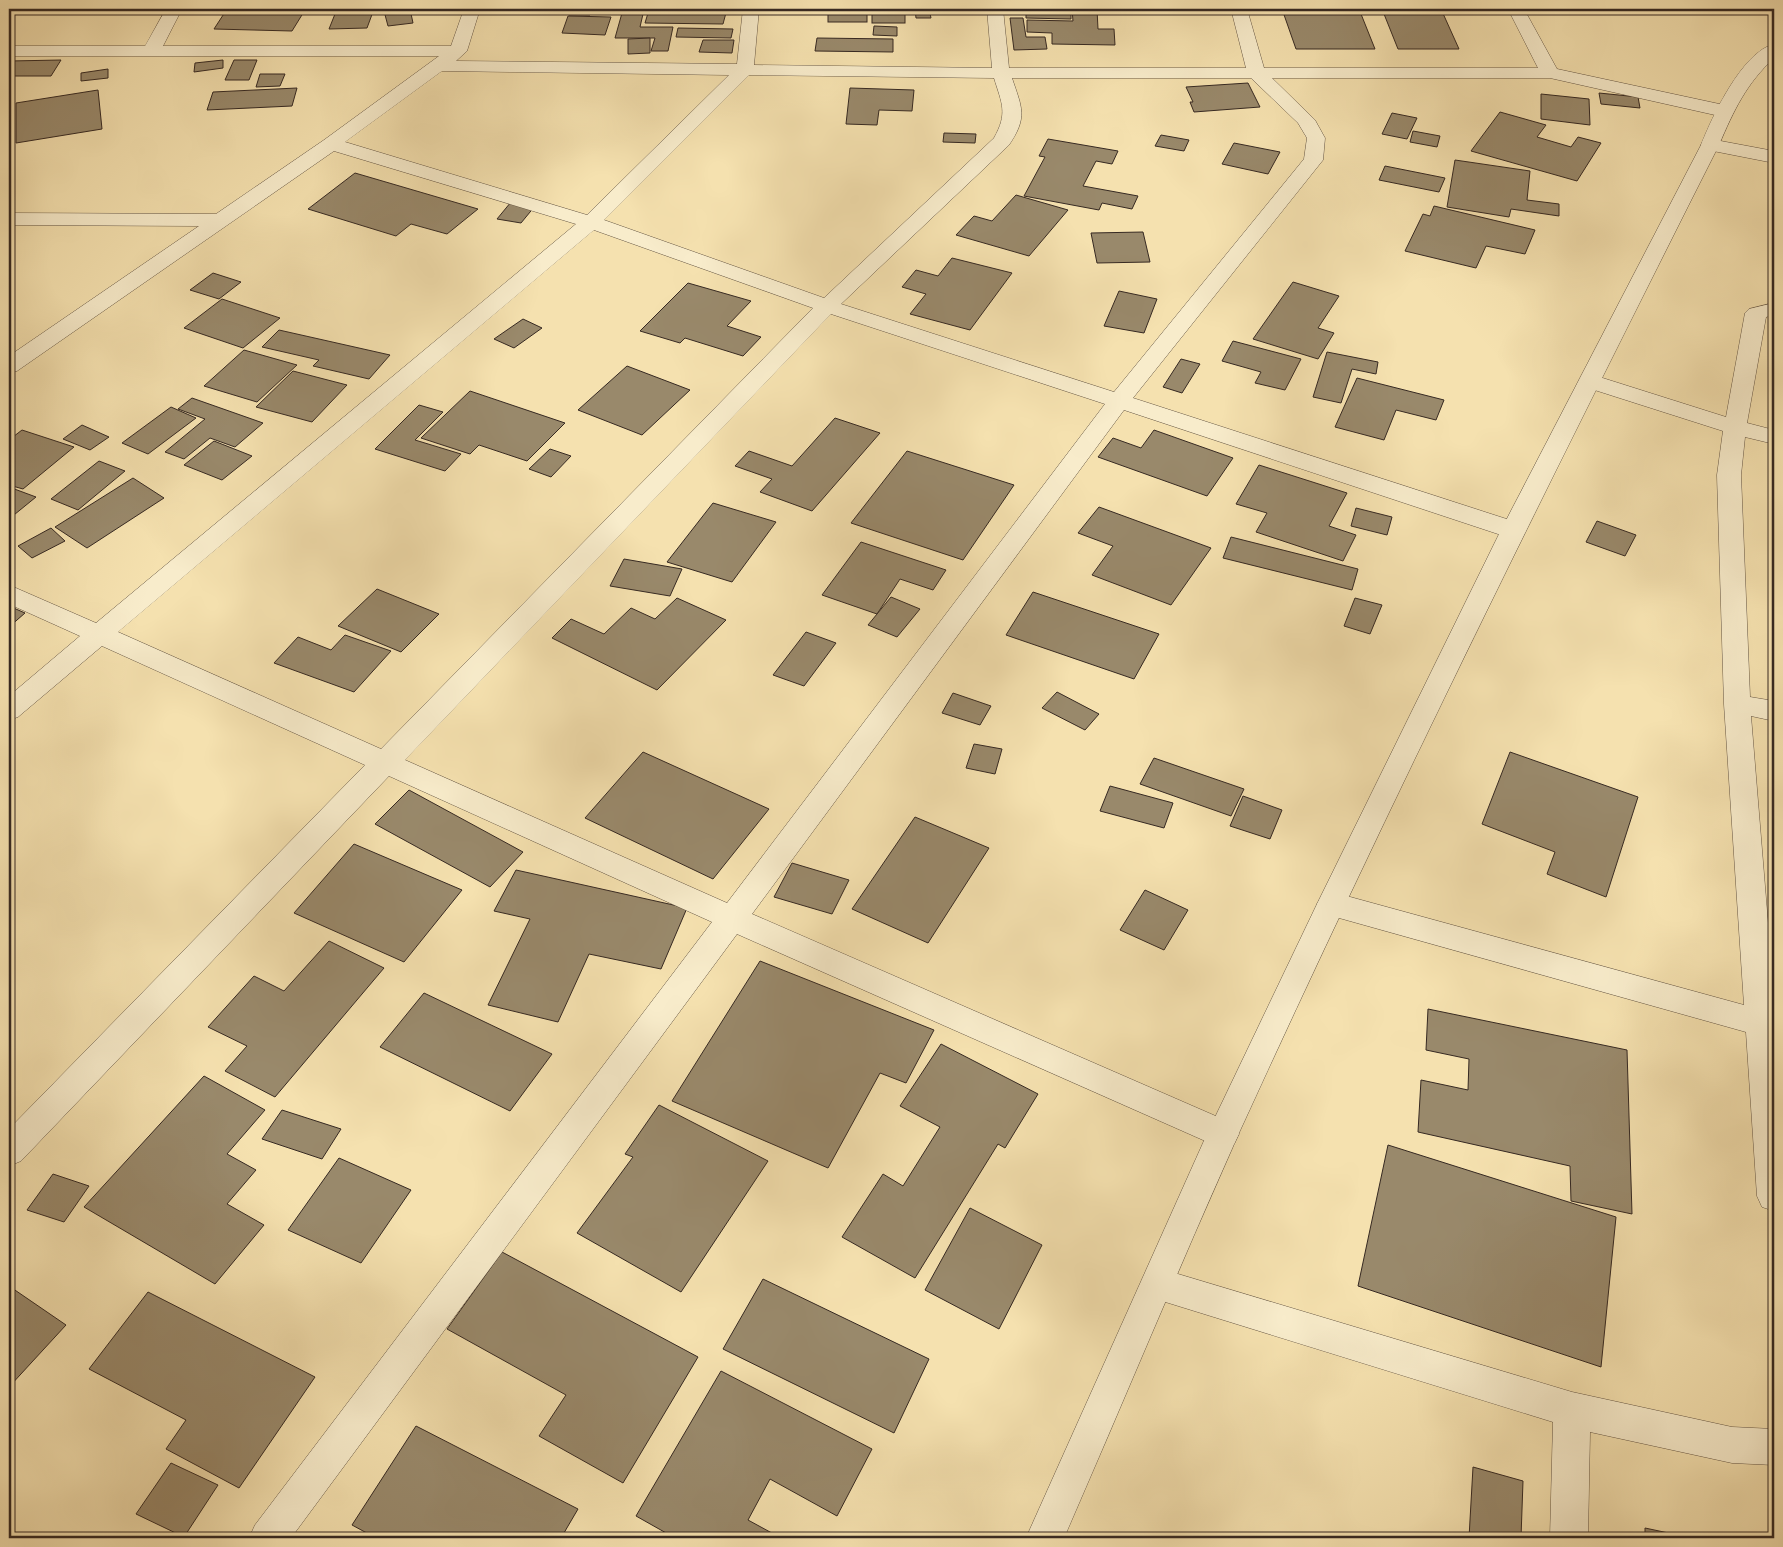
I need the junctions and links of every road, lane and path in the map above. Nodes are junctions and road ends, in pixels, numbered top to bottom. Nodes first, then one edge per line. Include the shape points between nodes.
1 (174, 9) edge
2 (472, 9) edge
3 (751, 9) edge
4 (995, 9) edge
5 (1239, 9) edge
6 (1516, 9) edge
7 (1774, 50) edge
8 (9, 51) edge
9 (151, 51) junction
10 (458, 51) junction
11 (438, 66) junction
12 (746, 69) junction
13 (1001, 73) junction
14 (1550, 73) junction
15 (1258, 74) junction
16 (1724, 112) junction
17 (330, 144) junction
18 (1710, 145) junction
19 (1774, 157) edge
20 (9, 219) edge
21 (218, 220) junction
22 (592, 222) junction
23 (827, 306) junction
24 (1774, 310) edge
25 (9, 366) edge
26 (1590, 381) junction
27 (1119, 401) junction
28 (1735, 427) junction
29 (1774, 437) edge
30 (1513, 530) junction
31 (9, 594) edge
32 (100, 634) junction
33 (1737, 704) junction
34 (9, 710) edge
35 (1774, 710) edge
36 (385, 762) junction
37 (1332, 904) junction
38 (732, 918) junction
39 (1761, 1022) junction
40 (1223, 1134) junction
41 (9, 1151) edge
42 (1774, 1196) edge
43 (1158, 1284) junction
44 (1572, 1410) junction
45 (1774, 1447) edge
46 (268, 1538) edge
47 (1045, 1538) edge
48 (1569, 1538) edge

1 - 9 street
2 - 10 street
3 - 12 street
4 - 13 street
5 - 15 street
6 - 14 street
7 - 16 street via 1748,73
8 - 9 street
9 - 10 street
10 - 11 street
11 - 12 street
11 - 17 street
12 - 13 street
12 - 22 street
13 - 15 street
13 - 23 street via 1013,121 1002,141
14 - 15 street
14 - 16 street
15 - 27 street via 1306,120 1316,138 1313,160
16 - 18 street
17 - 21 street
17 - 22 street
18 - 19 street
18 - 26 street
20 - 21 street
21 - 25 street
22 - 23 street
22 - 32 street
23 - 27 street
23 - 36 street
24 - 28 street via 1756,313
26 - 28 street
26 - 30 street
27 - 30 street
27 - 38 street
28 - 29 street
28 - 33 street via 1729,475
30 - 37 street
31 - 32 street
32 - 34 street
32 - 36 street
33 - 35 street
33 - 39 street
36 - 38 street
36 - 41 street
37 - 39 street
37 - 40 street
38 - 40 street
38 - 46 street
39 - 42 street
40 - 43 street
43 - 44 street
43 - 47 street
44 - 45 street via 1732,1444
44 - 48 street

